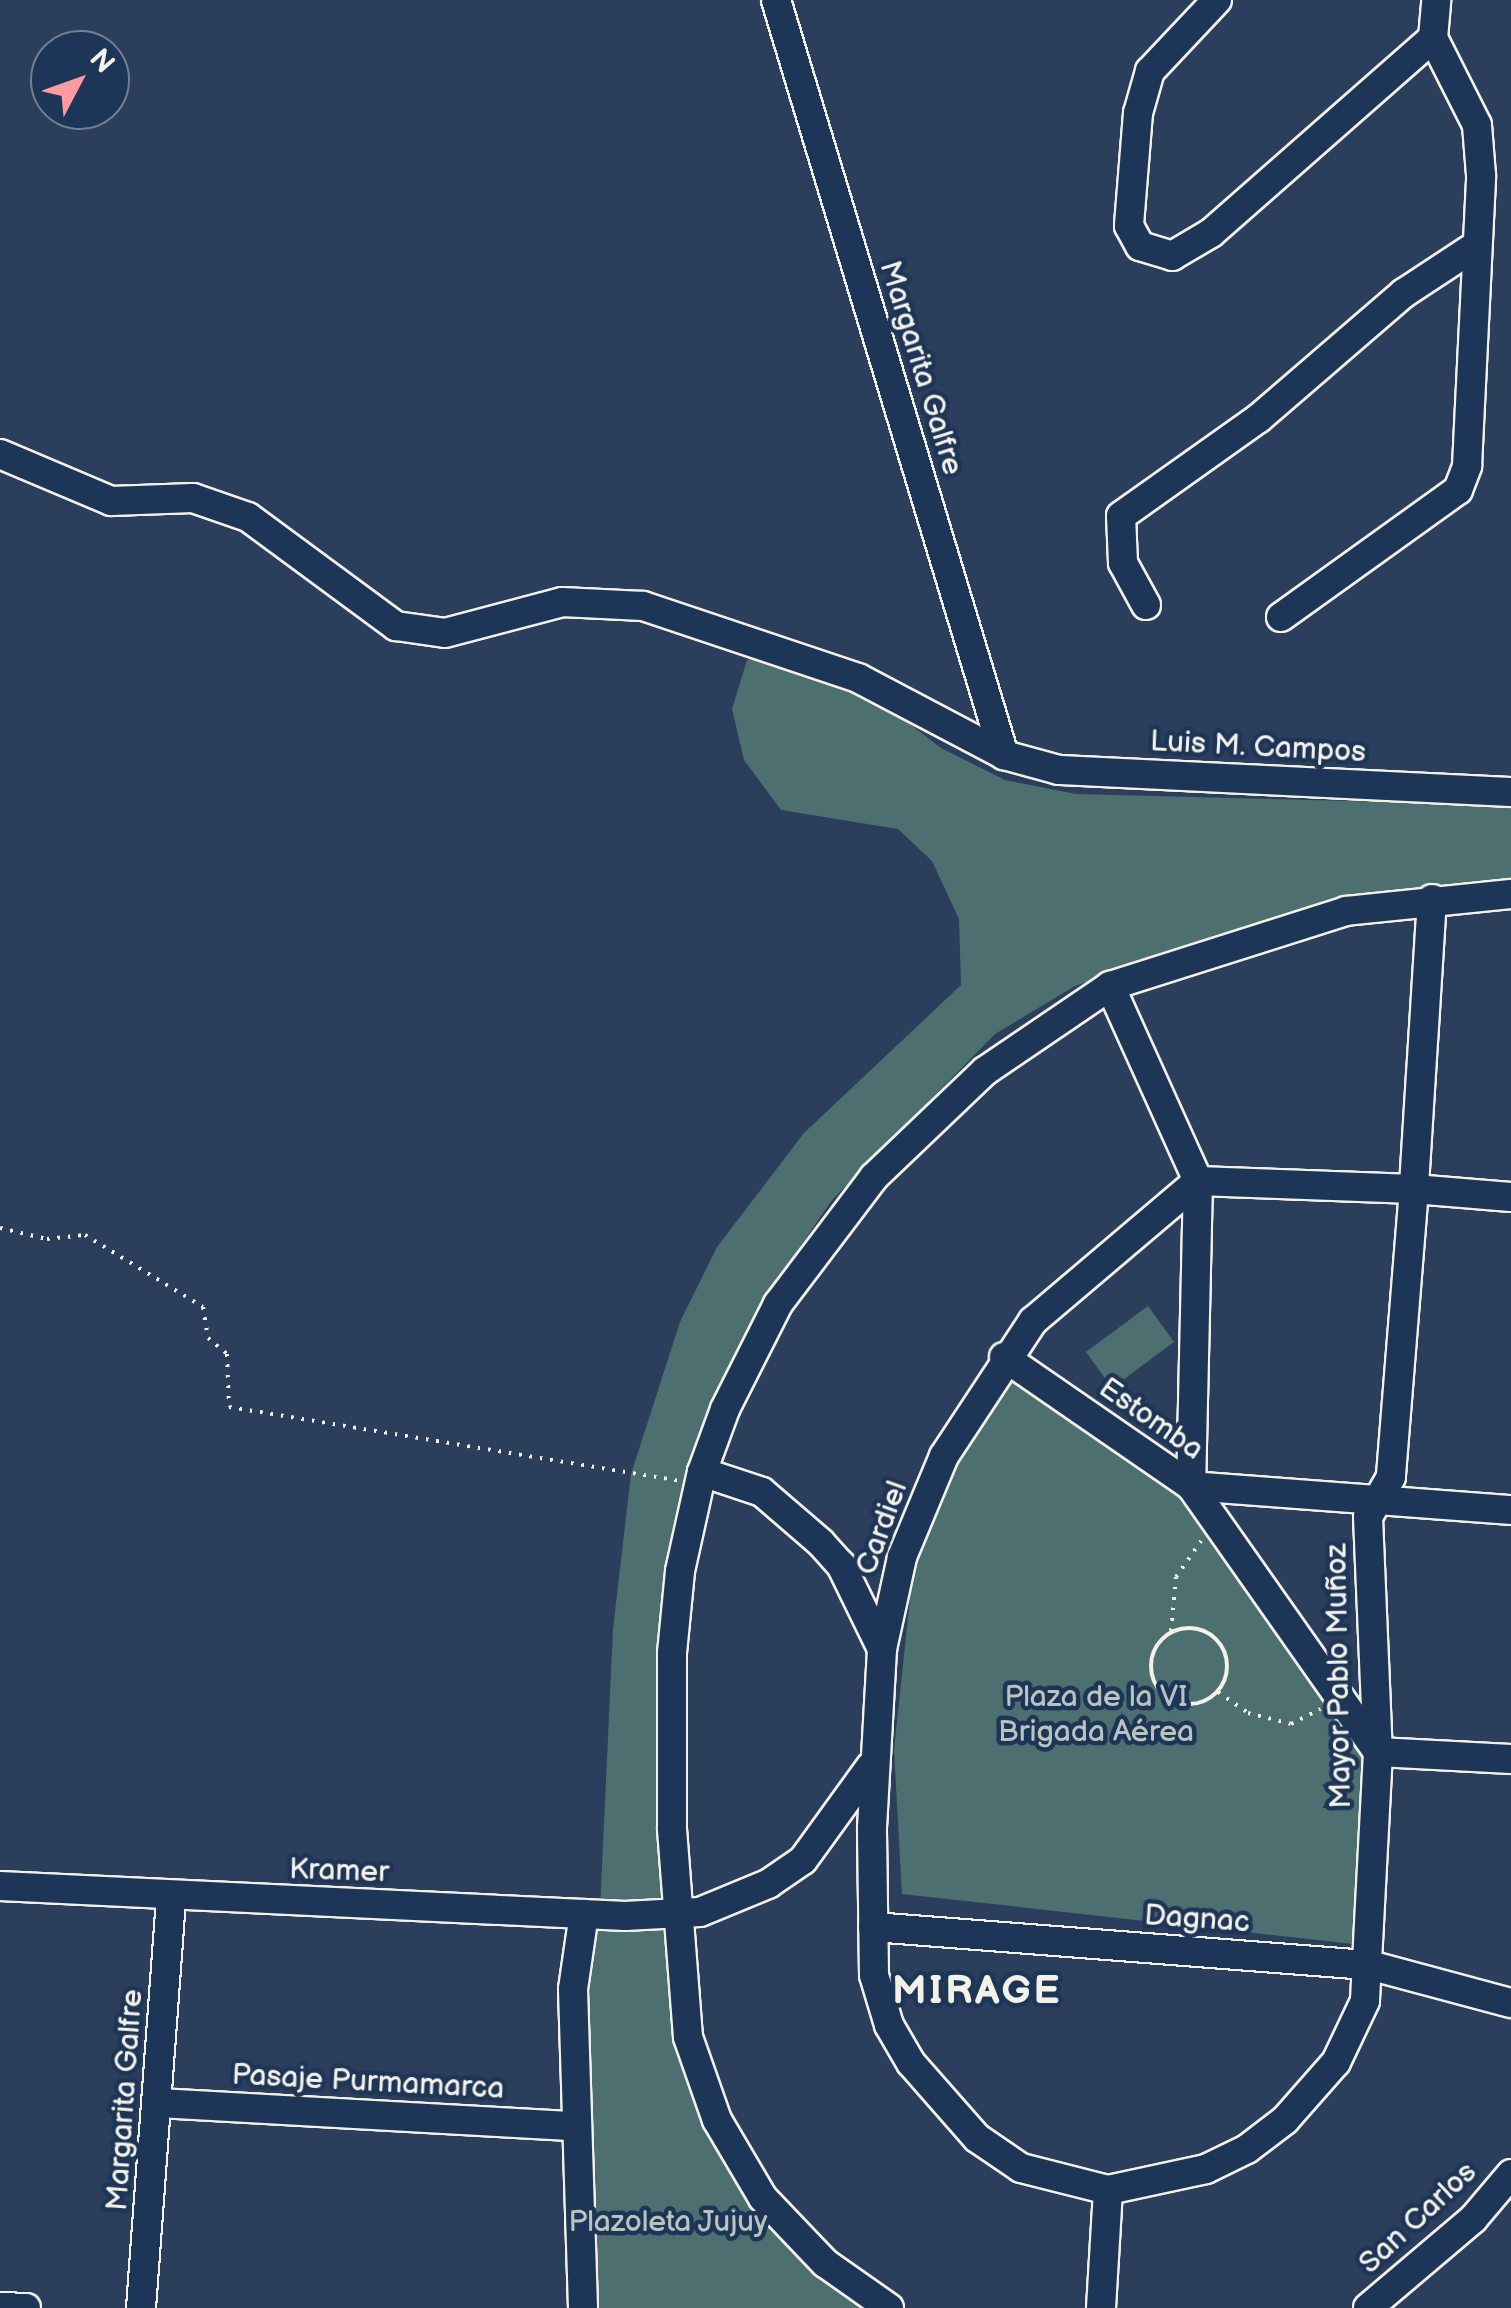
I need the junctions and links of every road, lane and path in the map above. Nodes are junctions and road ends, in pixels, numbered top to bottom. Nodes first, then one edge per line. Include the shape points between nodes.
1 (776, 0) edge
2 (1217, 0) edge
3 (1436, 0) edge
4 (1433, 38) junction
5 (1477, 245) junction
6 (0, 454) edge
7 (1146, 605) dead end
8 (1281, 617) dead end
9 (1004, 754) junction
10 (1511, 792) edge
11 (1511, 894) edge
12 (1432, 899) junction
13 (1110, 986) junction
14 (1198, 1182) junction
15 (1414, 1189) junction
16 (1511, 1197) edge
17 (0, 1228) edge
18 (1004, 1357) junction
19 (701, 1478) junction
20 (1192, 1486) junction
21 (1378, 1499) junction
22 (1511, 1510) edge
23 (1201, 1541) dead end
24 (1172, 1631) junction
25 (882, 1650) junction
26 (1218, 1692) junction
27 (1324, 1705) dead end
28 (875, 1734) junction
29 (1378, 1752) junction
30 (1511, 1759) edge
31 (0, 1886) edge
32 (171, 1896) junction
33 (676, 1913) junction
34 (584, 1914) junction
35 (874, 1926) junction
36 (1368, 1965) junction
37 (1511, 2003) edge
38 (159, 2103) junction
39 (573, 2126) junction
40 (1511, 2174) edge
41 (1108, 2190) junction
42 (0, 2307) edge
43 (26, 2308) edge
44 (141, 2308) edge
45 (583, 2308) edge
46 (888, 2308) edge
47 (1101, 2308) edge
48 (1368, 2308) edge

1 - 9 street, Margarita Galfre
2 - 4 street via 1150,71 1138,113 1129,226 1140,246 1172,256 1210,233
3 - 4 street
4 - 5 street via 1477,126
5 - 7 street via 1404,293 1259,418 1121,516 1123,563
5 - 8 street via 1468,466 1458,490
6 - 9 street, Luis M. Campos via 111,501 193,498 248,517 396,626 445,634 562,602 644,606 858,678
9 - 10 street, Luis M. Campos via 1059,770
11 - 12 street
12 - 13 street via 1278,928
12 - 15 street, Mayor Pablo Muñoz
13 - 14 street
13 - 19 street via 985,1071 906,1141 852,1202 769,1321
14 - 15 street
14 - 18 street, Cardiel via 1048,1308
14 - 20 street
15 - 16 street
15 - 21 street, Mayor Pablo Muñoz via 1391,1478
17 - 19 path via 48,1239 85,1235 203,1307 208,1338 227,1354 229,1407
18 - 20 street, Estomba
18 - 25 street, Cardiel via 923,1503 898,1571
19 - 25 street via 762,1492 821,1543 841,1565
19 - 33 street via 680,1571 672,1653
20 - 21 street
20 - 29 street, Estomba
21 - 22 street
21 - 29 street, Mayor Pablo Muñoz via 1368,1517
23 - 24 path via 1176,1577
24 - 26 path via 1196,1628 1216,1639 1228,1670
24 - 26 path via 1153,1652 1150,1668 1164,1696 1196,1705
25 - 28 street, Cardiel
26 - 27 path via 1248,1714 1291,1724
28 - 33 street, Kramer via 871,1769 803,1860 735,1898
28 - 35 street, Cardiel
29 - 30 street
29 - 36 street, Mayor Pablo Muñoz
31 - 32 street, Kramer
32 - 34 street, Kramer
32 - 38 street, Margarita Galfre
33 - 34 street, Kramer
33 - 46 street via 688,2037 717,2120 763,2198 790,2229
34 - 39 street via 573,1989
35 - 36 street, Dagnac
35 - 41 street, Cardiel via 874,1975 888,2025 937,2097 977,2138 1020,2168
36 - 37 street, Dagnac
36 - 41 street, Mayor Pablo Muñoz via 1365,2000 1344,2048 1285,2120 1206,2169
38 - 39 street, Pasaje Purmamarca
38 - 44 street, Margarita Galfre
39 - 45 street
40 - 48 street, San Carlos via 1473,2219
41 - 47 street
42 - 43 street

